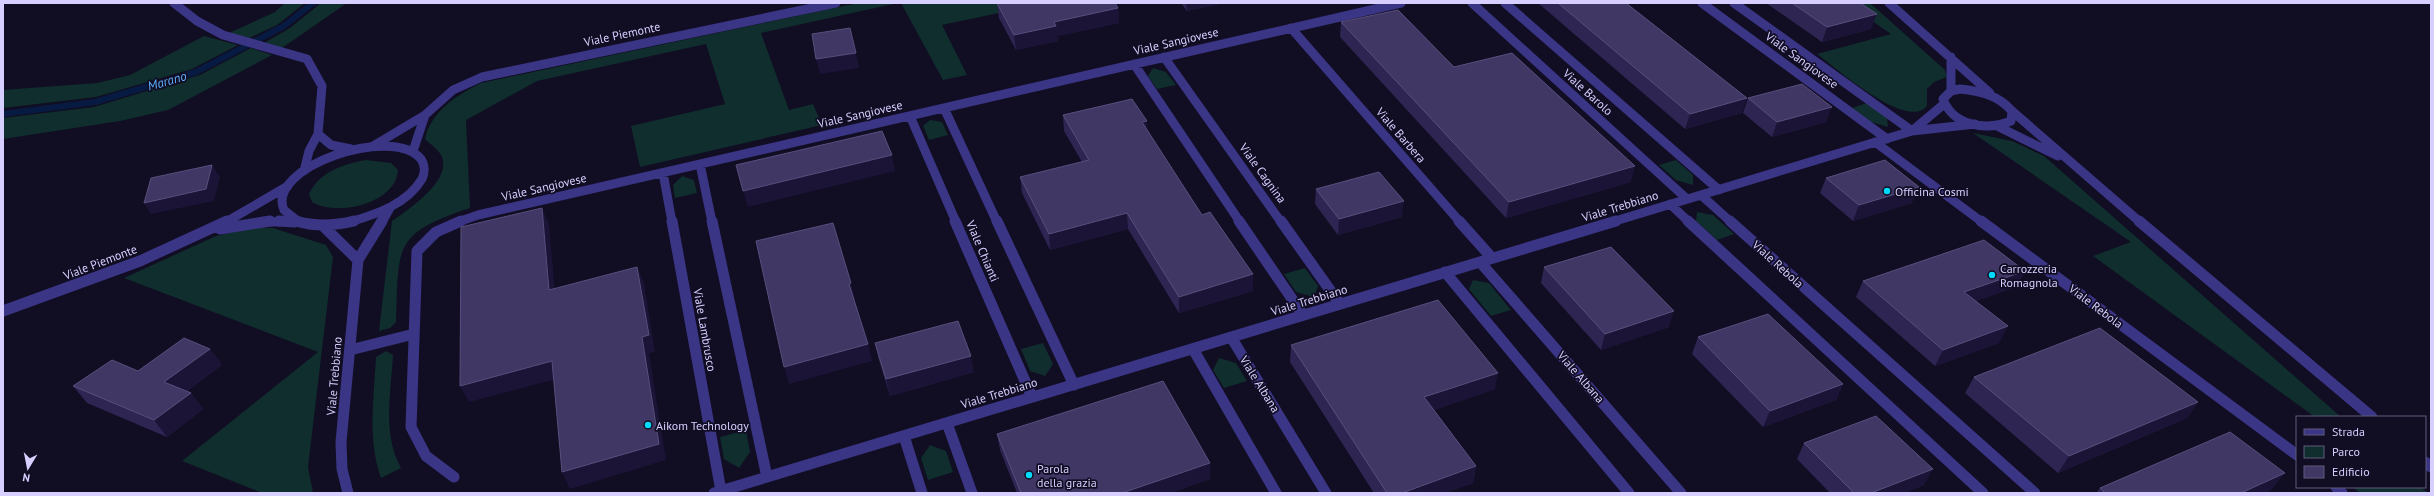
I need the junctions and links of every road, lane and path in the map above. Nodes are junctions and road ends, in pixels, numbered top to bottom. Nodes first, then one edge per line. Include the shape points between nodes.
1 (174, 3) edge
2 (836, 3) edge
3 (1400, 3) edge
4 (1472, 3) edge
5 (1506, 3) edge
6 (1702, 3) edge
7 (1734, 3) edge
8 (1889, 3) edge
9 (1291, 28) junction
10 (1164, 57) junction
11 (1951, 57) junction
12 (1134, 64) junction
13 (1951, 91) junction
14 (1991, 95) junction
15 (1944, 104) junction
16 (944, 108) junction
17 (2012, 110) junction
18 (425, 115) junction
19 (910, 116) junction
20 (1975, 124) junction
21 (1997, 126) junction
22 (1912, 131) junction
23 (318, 134) junction
24 (1887, 139) junction
25 (1875, 142) junction
26 (373, 146) junction
27 (354, 149) junction
28 (413, 151) junction
29 (2069, 162) junction
30 (700, 164) junction
31 (304, 171) junction
32 (663, 173) junction
33 (288, 186) junction
34 (1719, 190) junction
35 (1701, 195) junction
36 (1688, 199) junction
37 (1670, 204) junction
38 (390, 207) junction
39 (299, 222) junction
40 (322, 225) junction
41 (204, 233) junction
42 (1492, 258) junction
43 (358, 260) junction
44 (1480, 262) junction
45 (1445, 272) junction
46 (1340, 304) junction
47 (3, 311) edge
48 (1303, 315) junction
49 (414, 334) junction
50 (1231, 337) junction
51 (1193, 349) junction
52 (350, 350) junction
53 (1074, 384) junction
54 (1032, 397) junction
55 (2371, 416) edge
56 (947, 423) junction
57 (904, 436) junction
58 (2296, 454) edge
59 (454, 477) dead end
60 (767, 477) junction
61 (717, 492) edge
62 (348, 493) edge
63 (922, 493) edge
64 (972, 493) edge
65 (1276, 493) edge
66 (1326, 493) edge
67 (1629, 493) edge
68 (1681, 493) edge
69 (1983, 493) edge
70 (2035, 493) edge

1 - 23 street via 197,21 222,35 307,60 316,70 322,86
2 - 18 street, Viale Piemonte via 482,77 453,90
3 - 9 street, Viale Sangiovese
4 - 36 street, Viale Barolo
5 - 34 street, Viale Barolo
6 - 24 street, Viale Sangiovese
7 - 22 street, Viale Sangiovese
8 - 11 street
9 - 10 street, Viale Sangiovese
9 - 42 street, Viale Barbera
10 - 12 street, Viale Sangiovese
10 - 46 street, Viale Cagnina
11 - 13 street
11 - 14 street
12 - 16 street, Viale Sangiovese
12 - 48 street
13 - 14 street via 1970,90
13 - 15 street via 1943,99
14 - 17 street
15 - 20 street via 1955,116
15 - 22 street, Viale Trebbiano
16 - 19 street, Viale Sangiovese
16 - 53 street, Viale Chianti
17 - 21 street via 2011,121
17 - 29 street
18 - 26 street, Viale Piemonte
18 - 28 street, Viale Piemonte
19 - 30 street, Viale Sangiovese
19 - 54 street, Viale Chianti
20 - 21 street
20 - 22 street, Viale Trebbiano
21 - 29 street
22 - 24 street, Viale Trebbiano
23 - 27 street via 331,146
23 - 31 street via 309,151
24 - 25 street, Viale Trebbiano
25 - 34 street, Viale Trebbiano
25 - 58 street, Viale Rebola
26 - 27 street
26 - 28 street via 402,147
27 - 31 street, Viale Piemonte via 330,157
28 - 38 street via 423,159 425,170 421,182
29 - 55 street
30 - 32 street, Viale Sangiovese
30 - 60 street
31 - 33 street, Viale Piemonte
32 - 49 street, Viale Sangiovese via 478,215 443,226 431,234 417,252
32 - 61 street, Viale Lambrusco
33 - 39 street via 282,198 282,208 288,216
33 - 41 street, Viale Piemonte
34 - 35 street, Viale Trebbiano
35 - 36 street, Viale Trebbiano
35 - 70 street, Viale Rebola
36 - 37 street, Viale Trebbiano
37 - 42 street, Viale Trebbiano
37 - 69 street
38 - 40 street, Viale Piemonte via 351,222
38 - 43 street, Viale Trebbiano
39 - 40 street, Viale Piemonte
39 - 41 street, Viale Piemonte via 273,220
40 - 43 street
41 - 47 street, Viale Piemonte via 118,270
42 - 44 street, Viale Trebbiano
43 - 52 street, Viale Trebbiano
44 - 45 street, Viale Trebbiano
44 - 68 street, Viale Albana
45 - 46 street, Viale Trebbiano
45 - 67 street
46 - 48 street, Viale Trebbiano
48 - 50 street, Viale Trebbiano
49 - 52 street
49 - 59 street, Viale Sangiovese via 411,427 426,456
50 - 51 street, Viale Trebbiano
50 - 66 street, Viale Albana
51 - 53 street, Viale Trebbiano
51 - 65 street
52 - 62 street, Viale Trebbiano via 342,442 342,469
53 - 54 street, Viale Trebbiano
54 - 56 street, Viale Trebbiano
56 - 57 street, Viale Trebbiano
56 - 64 street
57 - 60 street, Viale Trebbiano
57 - 63 street
60 - 61 street, Viale Trebbiano

